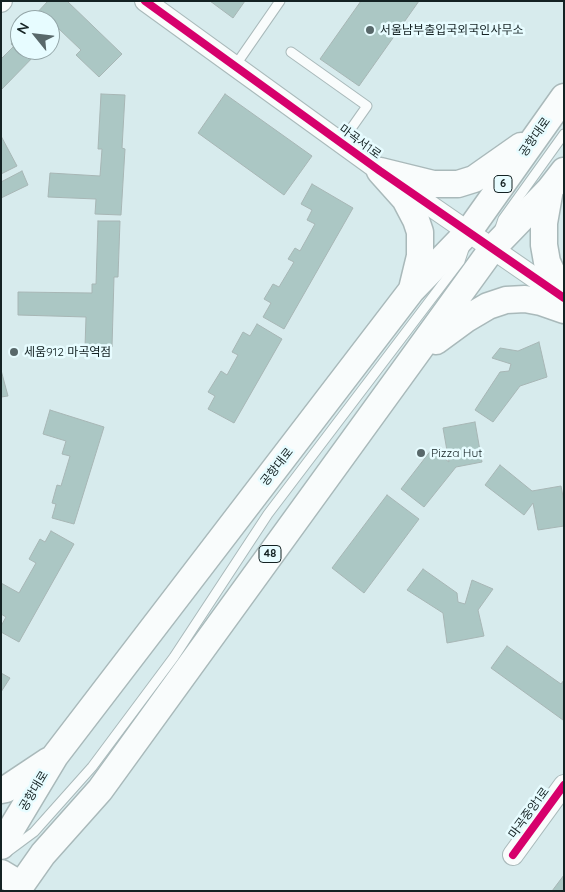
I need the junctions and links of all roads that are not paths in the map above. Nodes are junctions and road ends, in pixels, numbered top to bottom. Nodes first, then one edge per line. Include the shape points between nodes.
1 (145, 1) edge
2 (280, 1) edge
3 (291, 52) dead end
4 (234, 66) junction
5 (564, 97) edge
6 (564, 134) edge
7 (536, 136) junction
8 (341, 143) junction
9 (380, 171) junction
10 (557, 180) edge
11 (469, 232) junction
12 (492, 249) junction
13 (564, 287) edge
14 (411, 292) junction
15 (564, 298) edge
16 (564, 310) edge
17 (415, 356) junction
18 (55, 756) junction
19 (564, 785) edge
20 (1, 790) edge
21 (512, 855) dead end
22 (12, 863) edge

1 - 4 street, 마곡서1로
2 - 4 lane
3 - 8 lane via 367,106
4 - 8 street, 마곡서1로
5 - 7 main road, 공항대로 / 6
6 - 12 lane via 503,219
7 - 9 main road via 474,179 458,184 433,184
7 - 11 main road, 공항대로 / 6
8 - 9 street, 마곡서1로
9 - 11 street, 마곡서1로
9 - 14 main road via 405,199 420,232 420,256
10 - 12 main road
10 - 13 main road via 544,223 544,245 554,278
11 - 12 street, 마곡서1로
11 - 14 main road, 공항대로
11 - 22 lane via 460,261 268,514 174,657 92,767 34,832
12 - 15 street, 마곡서1로
12 - 17 main road, 48
14 - 18 main road, 공항대로
16 - 17 main road via 533,300 506,300 466,318
17 - 22 main road, 48 via 100,790
18 - 20 main road
18 - 22 main road, 공항대로 via 30,797
19 - 21 street, 마곡중앙1로

